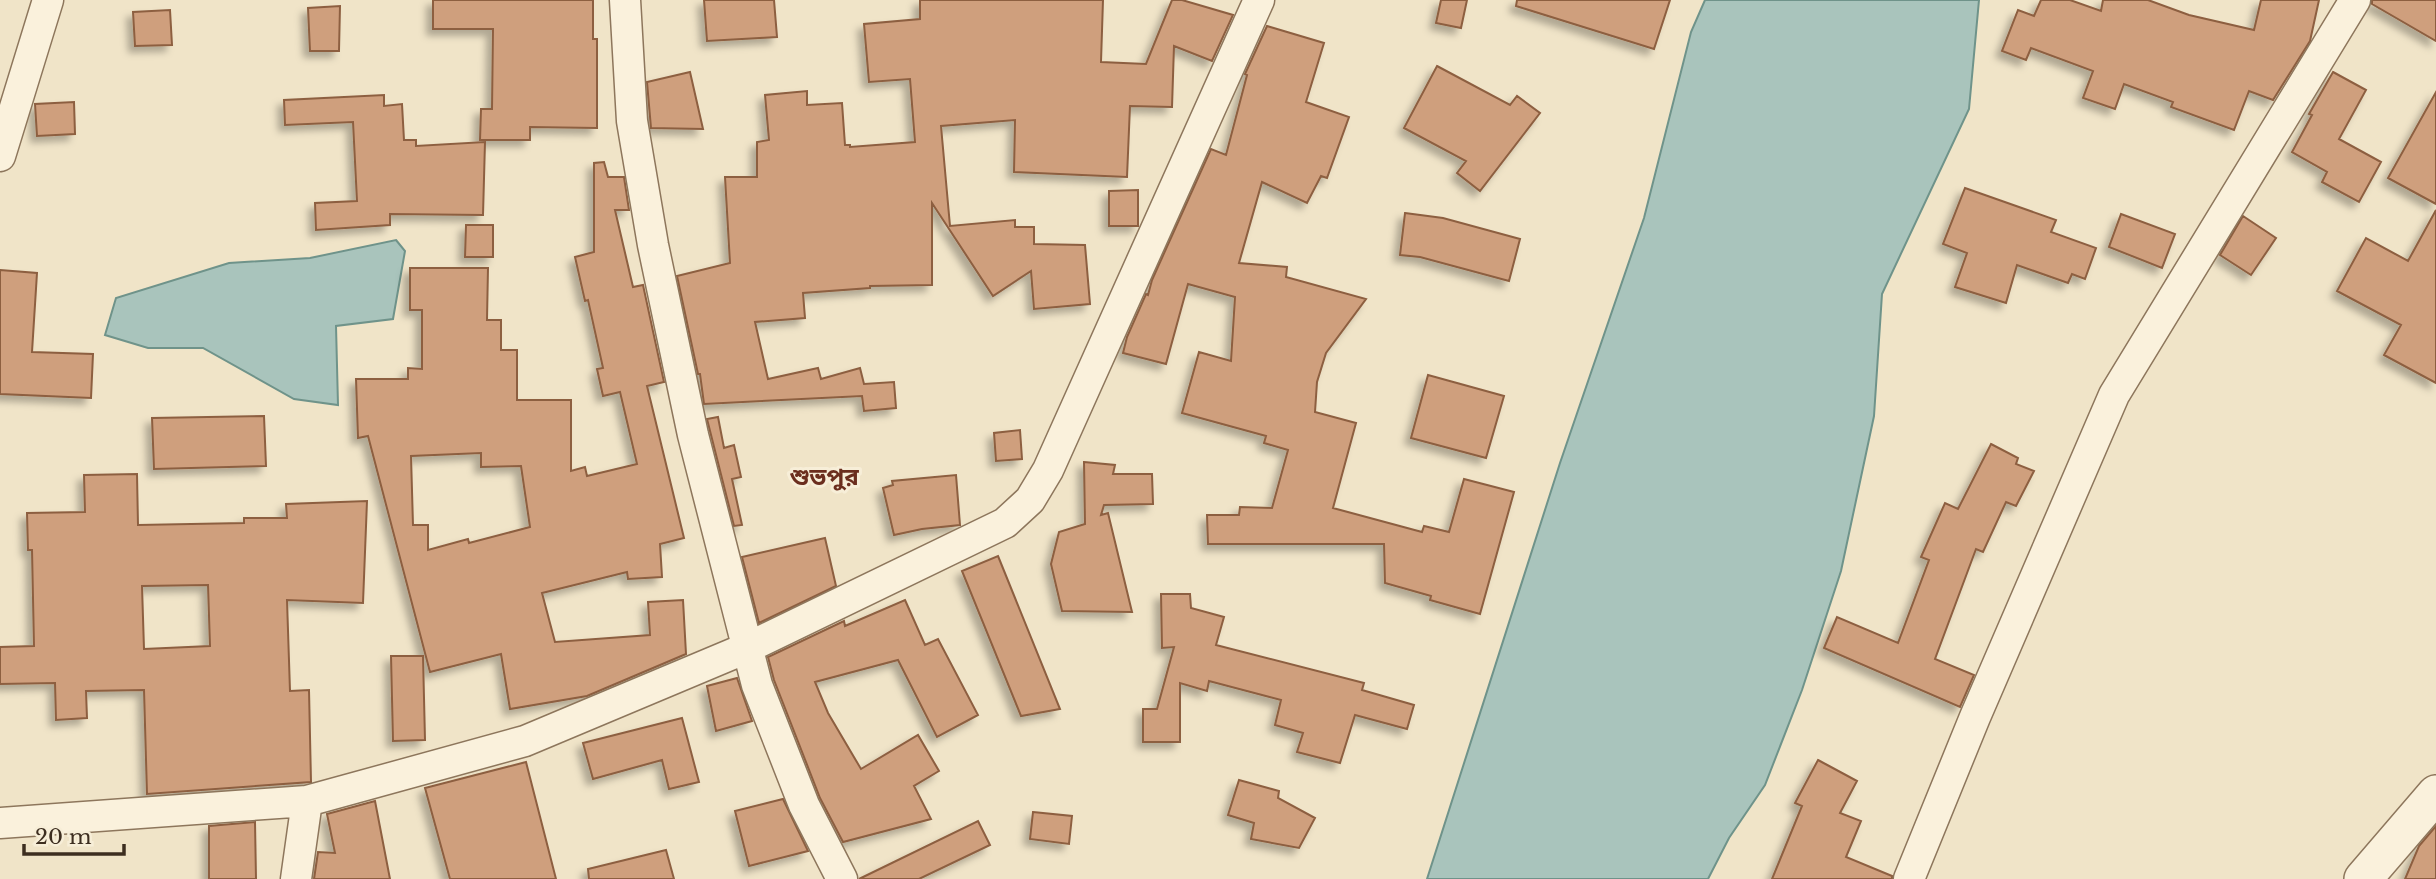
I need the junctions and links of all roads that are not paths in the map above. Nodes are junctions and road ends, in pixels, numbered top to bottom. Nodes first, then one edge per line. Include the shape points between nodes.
1 (48, 0) edge
2 (625, 0) edge
3 (1259, 0) edge
4 (2355, 0) edge
5 (0, 156) edge
6 (749, 647) junction
7 (2436, 794) edge
8 (307, 801) junction
9 (0, 823) edge
10 (296, 879) edge
11 (842, 879) edge
12 (1909, 879) edge
13 (2363, 879) edge

1 - 5 street
2 - 6 street via 632,121 653,245 693,435
3 - 6 street via 1048,470 1030,500 1005,523
4 - 12 street via 2114,395
6 - 8 street via 525,741
6 - 11 street via 774,732
7 - 13 street
8 - 9 street
8 - 10 street

